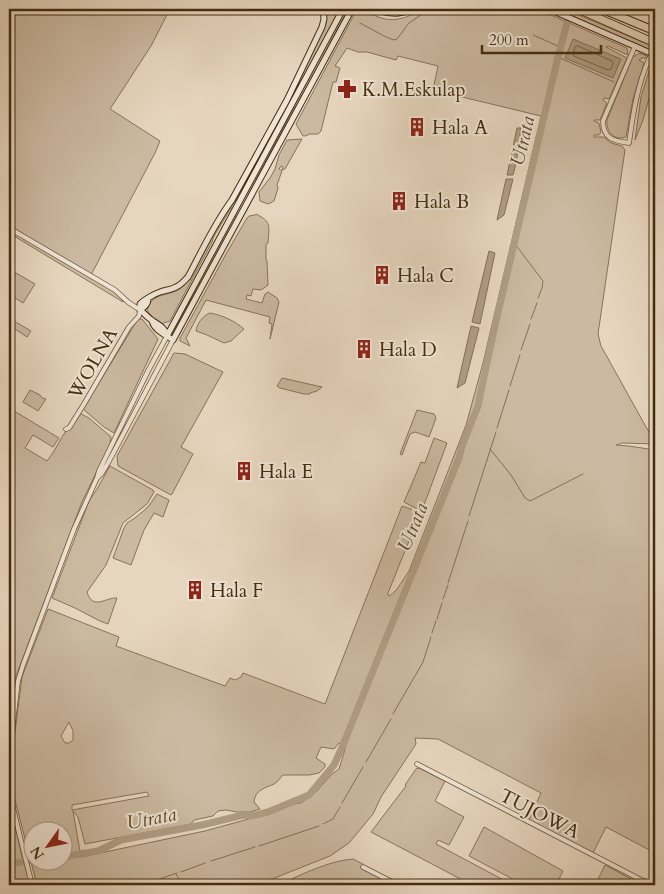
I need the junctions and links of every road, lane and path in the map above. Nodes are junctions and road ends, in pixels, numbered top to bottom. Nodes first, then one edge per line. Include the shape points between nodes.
1 (323, 9) edge
2 (343, 9) edge
3 (352, 9) edge
4 (375, 9) edge
5 (412, 9) edge
6 (550, 9) edge
7 (578, 9) edge
8 (602, 9) edge
9 (655, 31) edge
10 (655, 43) edge
11 (635, 46) junction
12 (655, 48) edge
13 (655, 55) edge
14 (9, 228) edge
15 (140, 310) junction
16 (167, 336) junction
17 (172, 340) junction
18 (66, 429) dead end
19 (97, 478) junction
20 (9, 757) edge
21 (417, 764) dead end
22 (9, 792) edge
23 (363, 867) dead end
24 (32, 885) edge
25 (398, 885) edge
26 (651, 885) edge

1 - 15 street via 322,28 287,100 188,276 177,287 143,300
2 - 16 street
3 - 17 street
4 - 5 street via 397,14
6 - 11 street
7 - 10 highway
8 - 9 highway
11 - 12 street, bridge via 603,121 605,132 612,140 629,143 637,93
11 - 13 street
14 - 15 street via 115,290
15 - 16 street
15 - 18 street, WOLNA
16 - 17 street
16 - 19 street via 119,427
17 - 19 street
19 - 20 street via 22,669
21 - 26 street, TUJOWA
22 - 24 street
23 - 25 street

